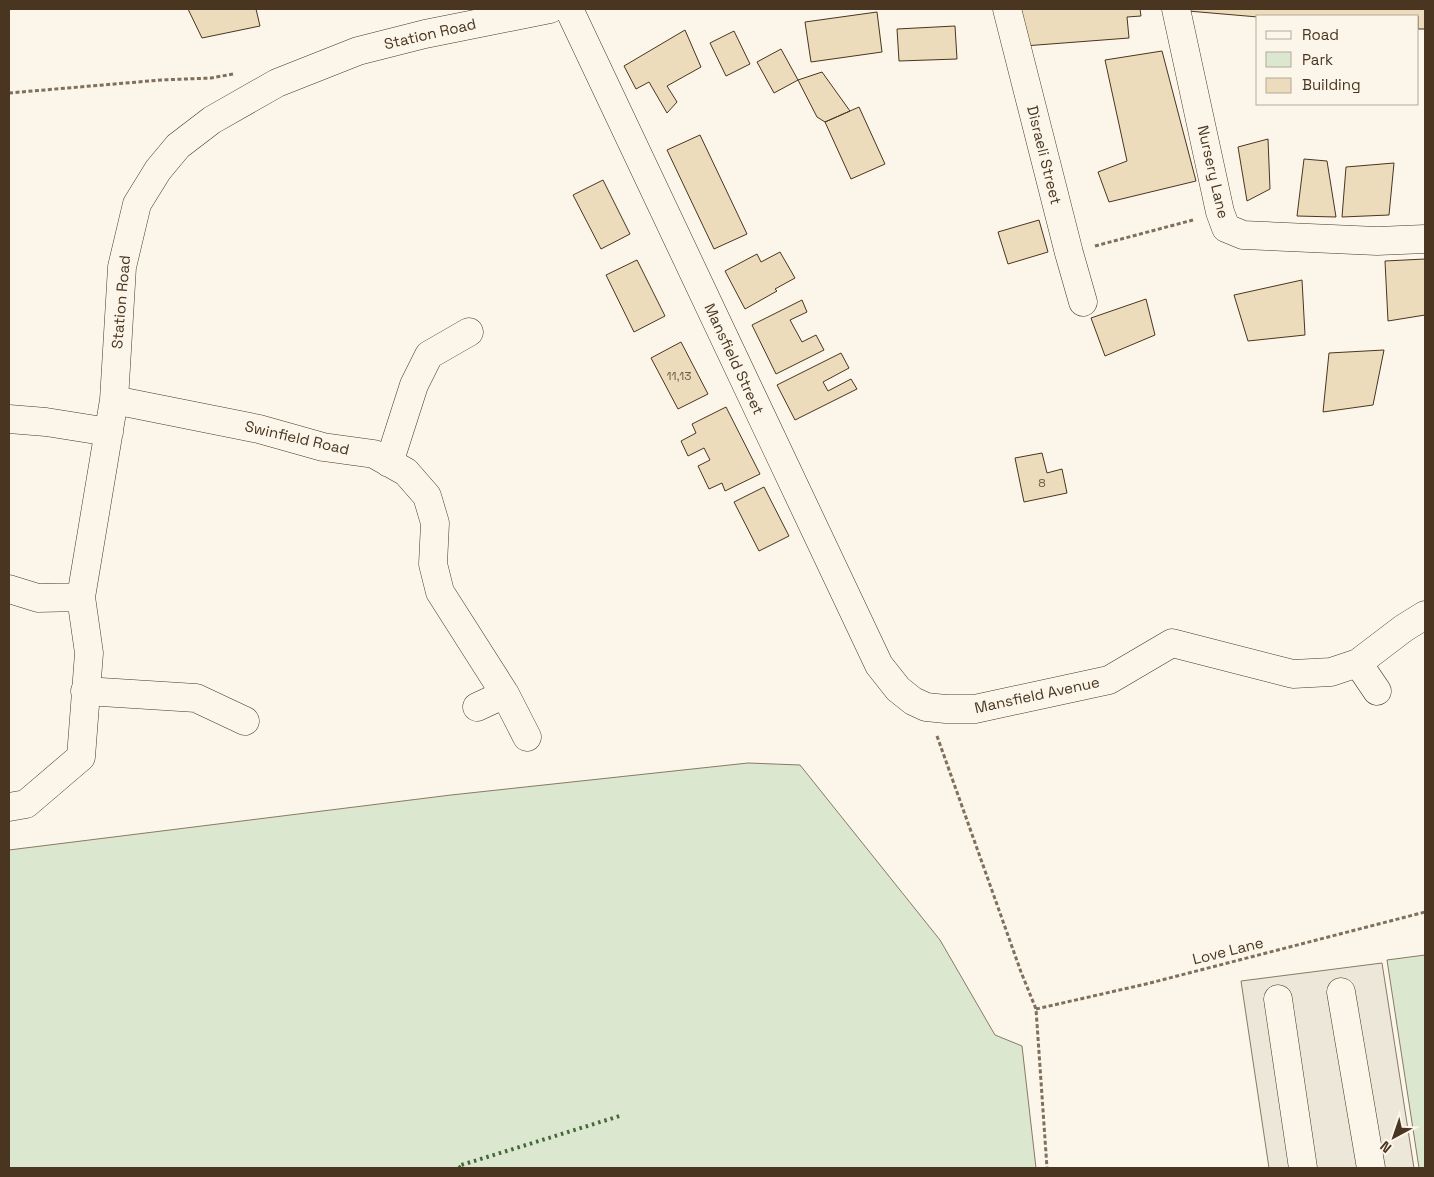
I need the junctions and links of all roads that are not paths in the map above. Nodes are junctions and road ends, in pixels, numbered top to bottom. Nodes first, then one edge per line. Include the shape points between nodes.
1 (550, 9) edge
2 (568, 9) edge
3 (1007, 9) edge
4 (1176, 9) edge
5 (1425, 239) edge
6 (1083, 302) dead end
7 (469, 332) dead end
8 (114, 400) junction
9 (9, 419) edge
10 (108, 432) junction
11 (389, 463) junction
12 (9, 589) edge
13 (82, 597) junction
14 (1415, 622) edge
15 (1358, 663) junction
16 (85, 691) junction
17 (1377, 691) dead end
18 (506, 694) junction
19 (919, 704) joint
20 (477, 707) dead end
21 (245, 721) dead end
22 (527, 737) dead end
23 (9, 807) edge
24 (1341, 992) dead end
25 (1278, 999) dead end
26 (1303, 1168) edge
27 (1371, 1168) edge

1 - 8 street, Station Road via 358,50 277,82 212,120 178,146 137,204 122,267
2 - 19 street, Mansfield Street via 879,665 898,689
3 - 6 street, Disraeli Street
4 - 5 street, Nursery Lane via 1226,228 1244,235 1377,241
7 - 11 street via 429,355 414,385
8 - 10 street, Station Road
8 - 11 street, Swinfield Road via 259,430 322,447 374,454
9 - 10 street
10 - 13 street, Station Road
11 - 18 street, Swinfield Road via 406,472 426,496 435,523 433,564 440,592
12 - 13 street via 38,598
13 - 16 street, Station Road via 89,652
14 - 15 street, Mansfield Avenue
15 - 17 street
15 - 19 street, Mansfield Avenue via 1330,672 1293,674 1172,643 1108,680 975,709 946,709
16 - 21 street via 196,698
16 - 23 street, Station Road via 81,757 26,804
18 - 20 street
18 - 22 street, Swinfield Road
24 - 27 street
25 - 26 street

